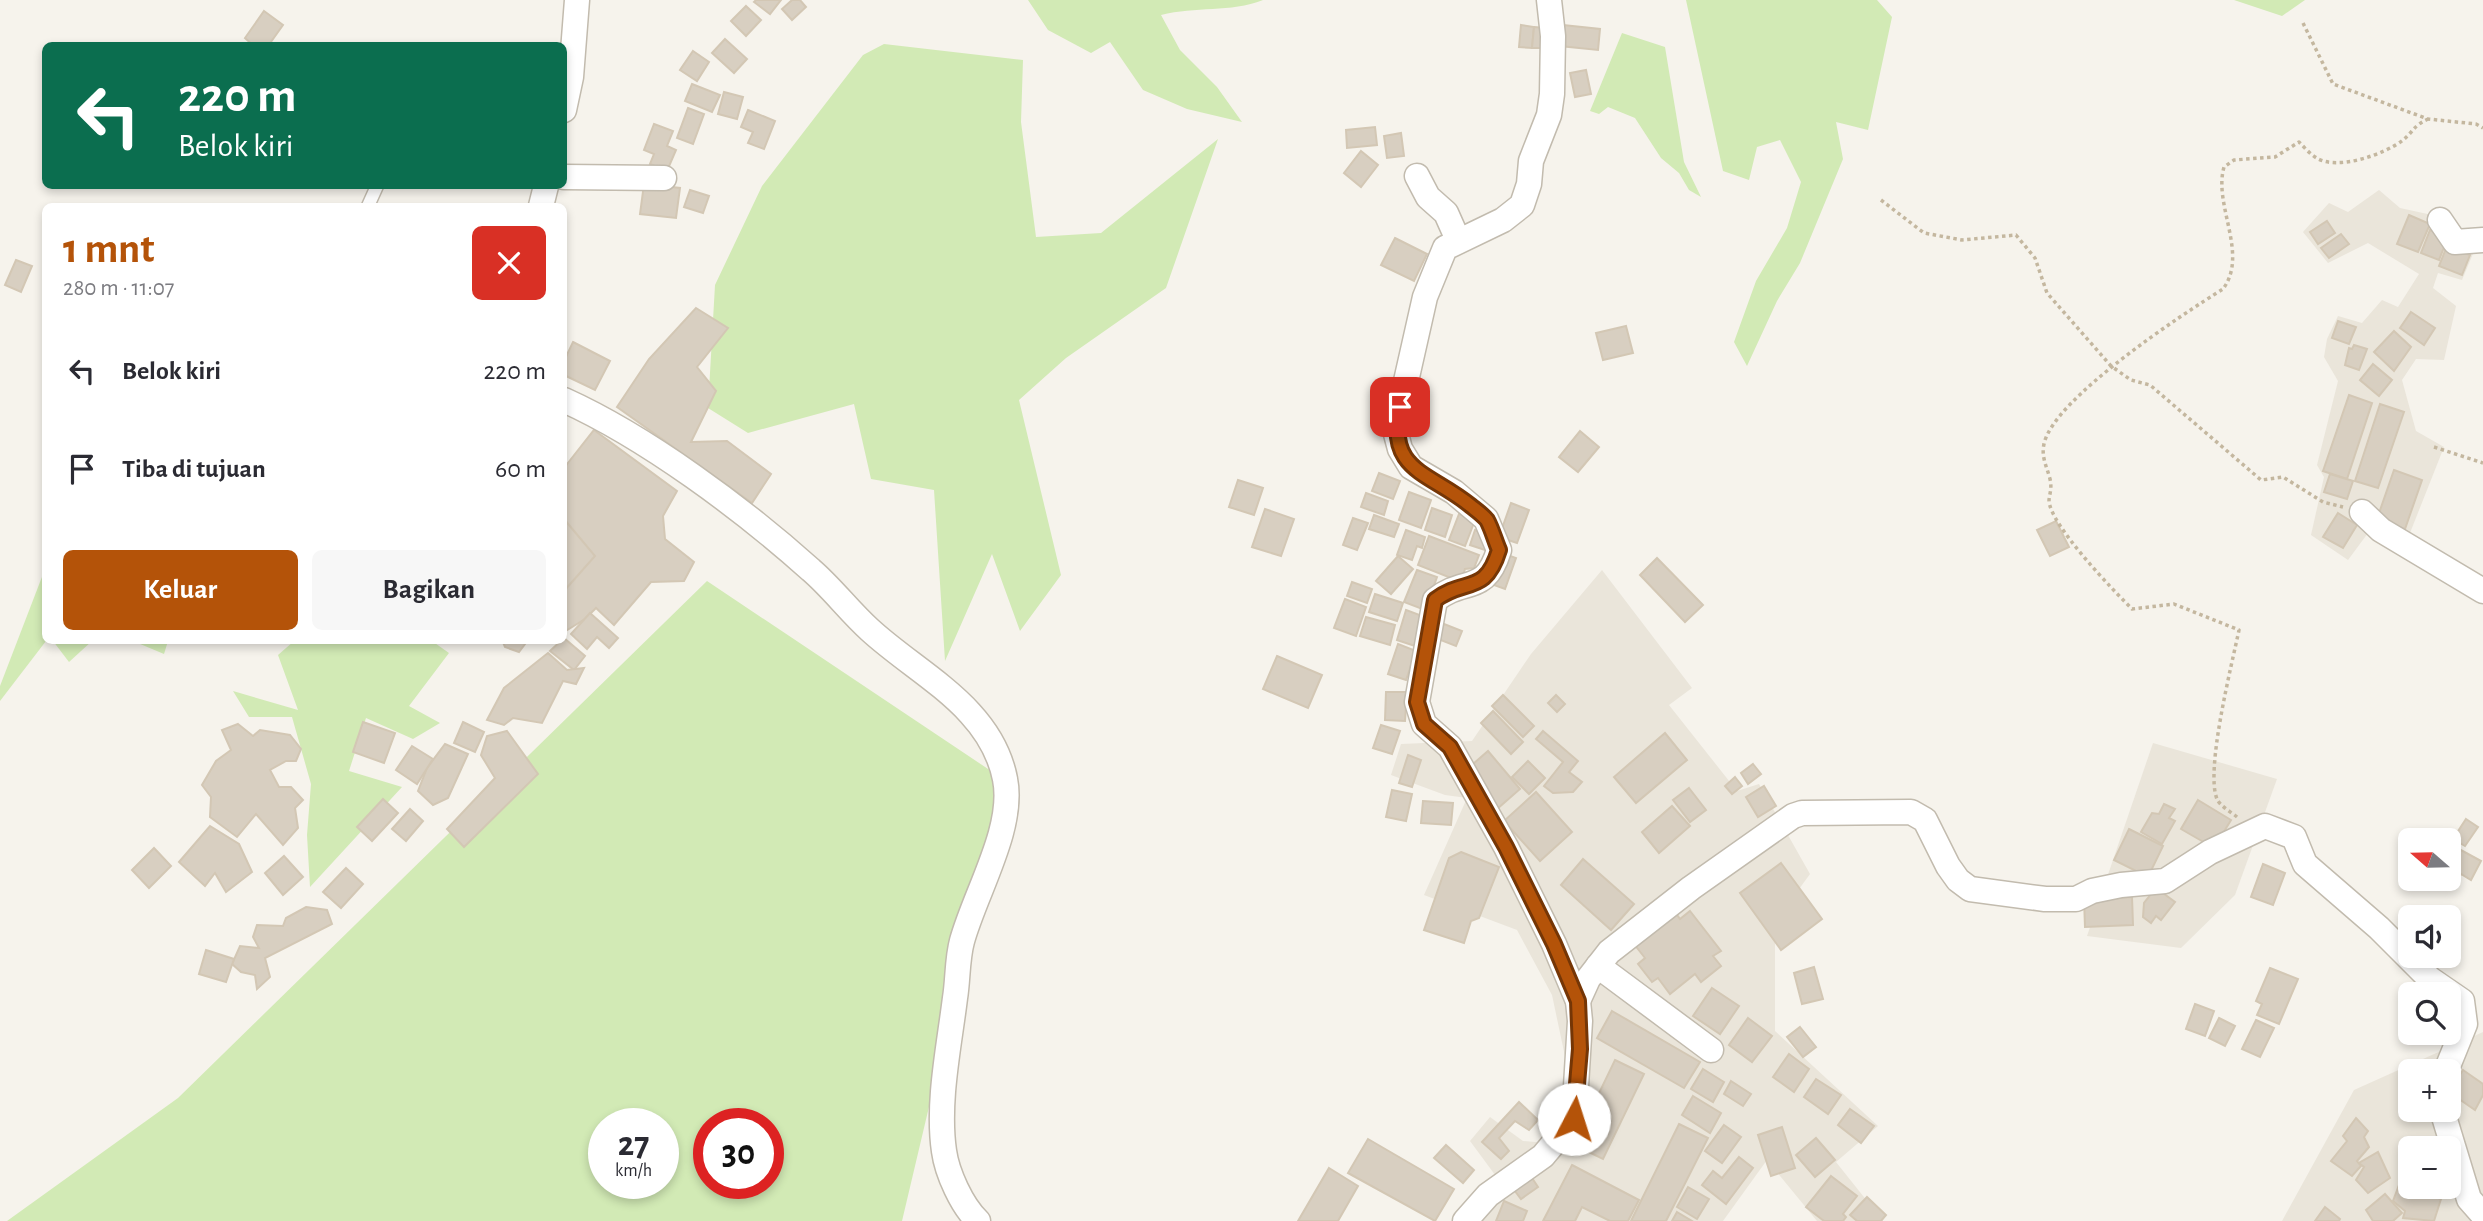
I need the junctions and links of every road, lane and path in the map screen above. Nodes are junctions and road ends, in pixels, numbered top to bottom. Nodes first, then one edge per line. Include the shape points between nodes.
1 (577, 0) edge
2 (1549, 0) edge
3 (2303, 23) dead end
4 (567, 96) edge
5 (2428, 119) junction
6 (2483, 128) edge
7 (1417, 176) dead end
8 (567, 177) edge
9 (664, 178) dead end
10 (1881, 200) dead end
11 (2441, 220) dead end
12 (1458, 240) junction
13 (2483, 240) edge
14 (2111, 366) junction
15 (567, 401) edge
16 (2434, 447) dead end
17 (2483, 463) edge
18 (2362, 512) joint
19 (2483, 591) edge
20 (2252, 829) junction
21 (1598, 966) junction
22 (1578, 1001) junction
23 (1711, 1050) dead end
24 (2451, 1059) edge
25 (2446, 1122) edge
26 (2483, 1215) edge
27 (978, 1221) edge
28 (1465, 1221) edge

1 - 4 street
2 - 12 street via 1552,94 1522,205 1503,220
3 - 5 path via 2333,84
5 - 6 path
5 - 14 path via 2414,125 2402,141 2346,163 2317,159 2299,142 2275,158 2234,160 2224,167 2233,256 2228,282
7 - 12 street via 1429,197 1446,213
8 - 9 street
10 - 14 path via 1924,233 1962,240 2016,235 2035,258 2047,293
11 - 13 street via 2455,242
12 - 22 street via 1445,248 1434,271 1395,430 1411,467 1454,492 1486,519 1499,550 1493,572 1435,600 1417,702 1424,724 1450,747 1506,847
14 - 18 path via 2131,380 2150,385 2261,480 2283,477 2323,502
14 - 20 path via 2059,416 2043,442 2043,463 2053,490 2049,500 2084,557 2132,609 2174,604 2239,630 2219,724 2214,786 2218,801
15 - 27 street via 713,491 802,562 871,631 939,682 972,715 999,757 1006,781 1006,807 961,942 943,1107 944,1152 970,1214
16 - 17 path
18 - 19 street via 2381,530
20 - 21 street via 2165,881 2121,885 2076,899 2045,899 1970,889 1948,866 1924,820 1912,812 1802,813 1690,888 1609,952
20 - 24 street via 2272,827 2294,838 2305,864 2430,979 2462,1001 2465,1024
21 - 22 street
21 - 23 street
22 - 28 street via 1580,1049 1574,1119 1543,1156 1488,1195
25 - 26 street via 2469,1199

